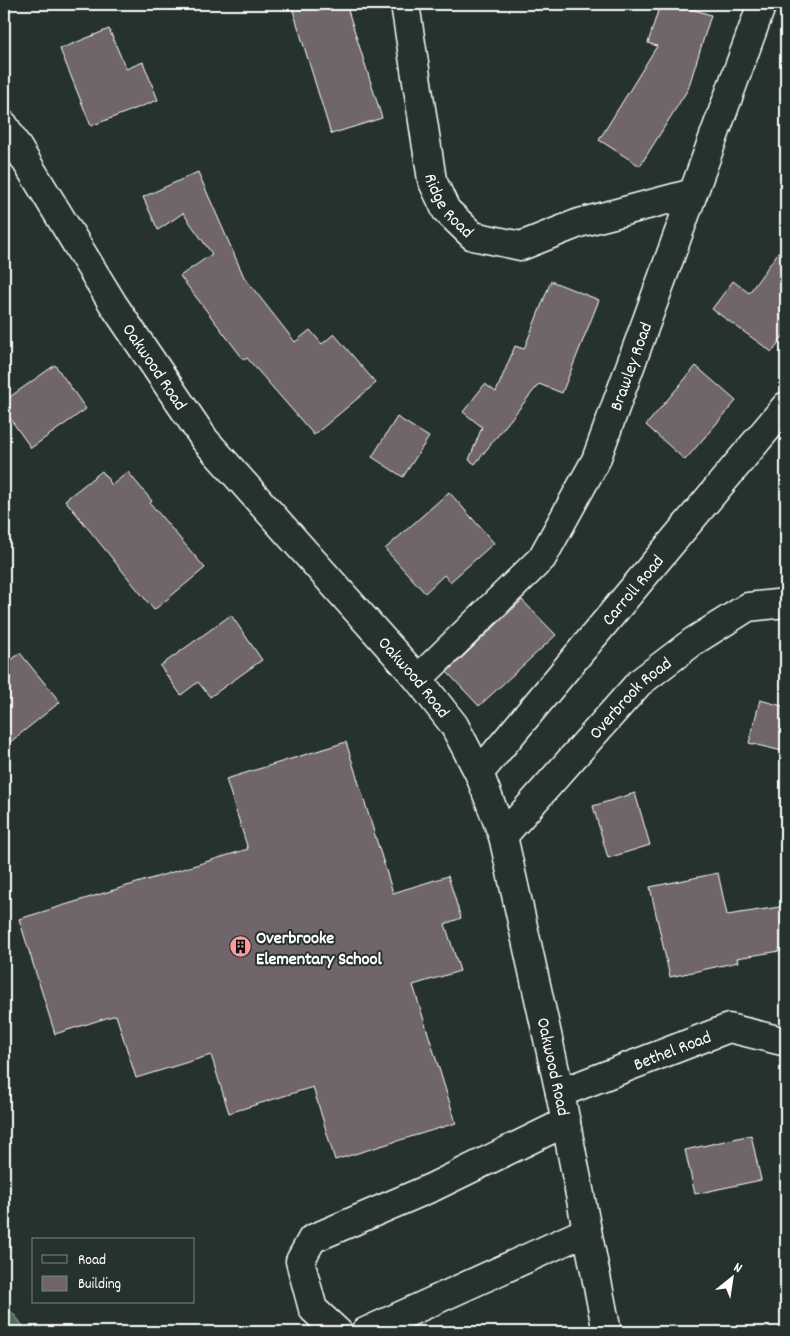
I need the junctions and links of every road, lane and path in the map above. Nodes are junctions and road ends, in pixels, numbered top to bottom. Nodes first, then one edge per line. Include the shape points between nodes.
1 (404, 4) edge
2 (762, 4) edge
3 (4, 125) edge
4 (693, 193) junction
5 (786, 406) edge
6 (786, 603) edge
7 (418, 679) junction
8 (478, 773) junction
9 (503, 836) junction
10 (786, 1042) edge
11 (560, 1093) junction
12 (566, 1122) junction
13 (587, 1231) junction
14 (338, 1332) edge
15 (365, 1332) edge
16 (607, 1332) edge

1 - 4 street, Ridge Road via 432,180 446,210 473,236 521,246 579,224
2 - 4 street, Brawley Road
3 - 7 street, Oakwood Road via 113,304 205,440
4 - 7 street, Brawley Road via 596,460 542,558
5 - 8 street, Carroll Road
6 - 9 street, Overbrook Road via 748,607 694,641 639,683
7 - 8 street, Oakwood Road via 454,725
8 - 9 street, Oakwood Road
9 - 11 street, Oakwood Road
10 - 11 street, Bethel Road via 729,1028
11 - 12 street, Oakwood Road
12 - 13 street, Oakwood Road
12 - 14 street via 432,1187 312,1239 300,1261 313,1309
13 - 15 street
13 - 16 street, Oakwood Road

